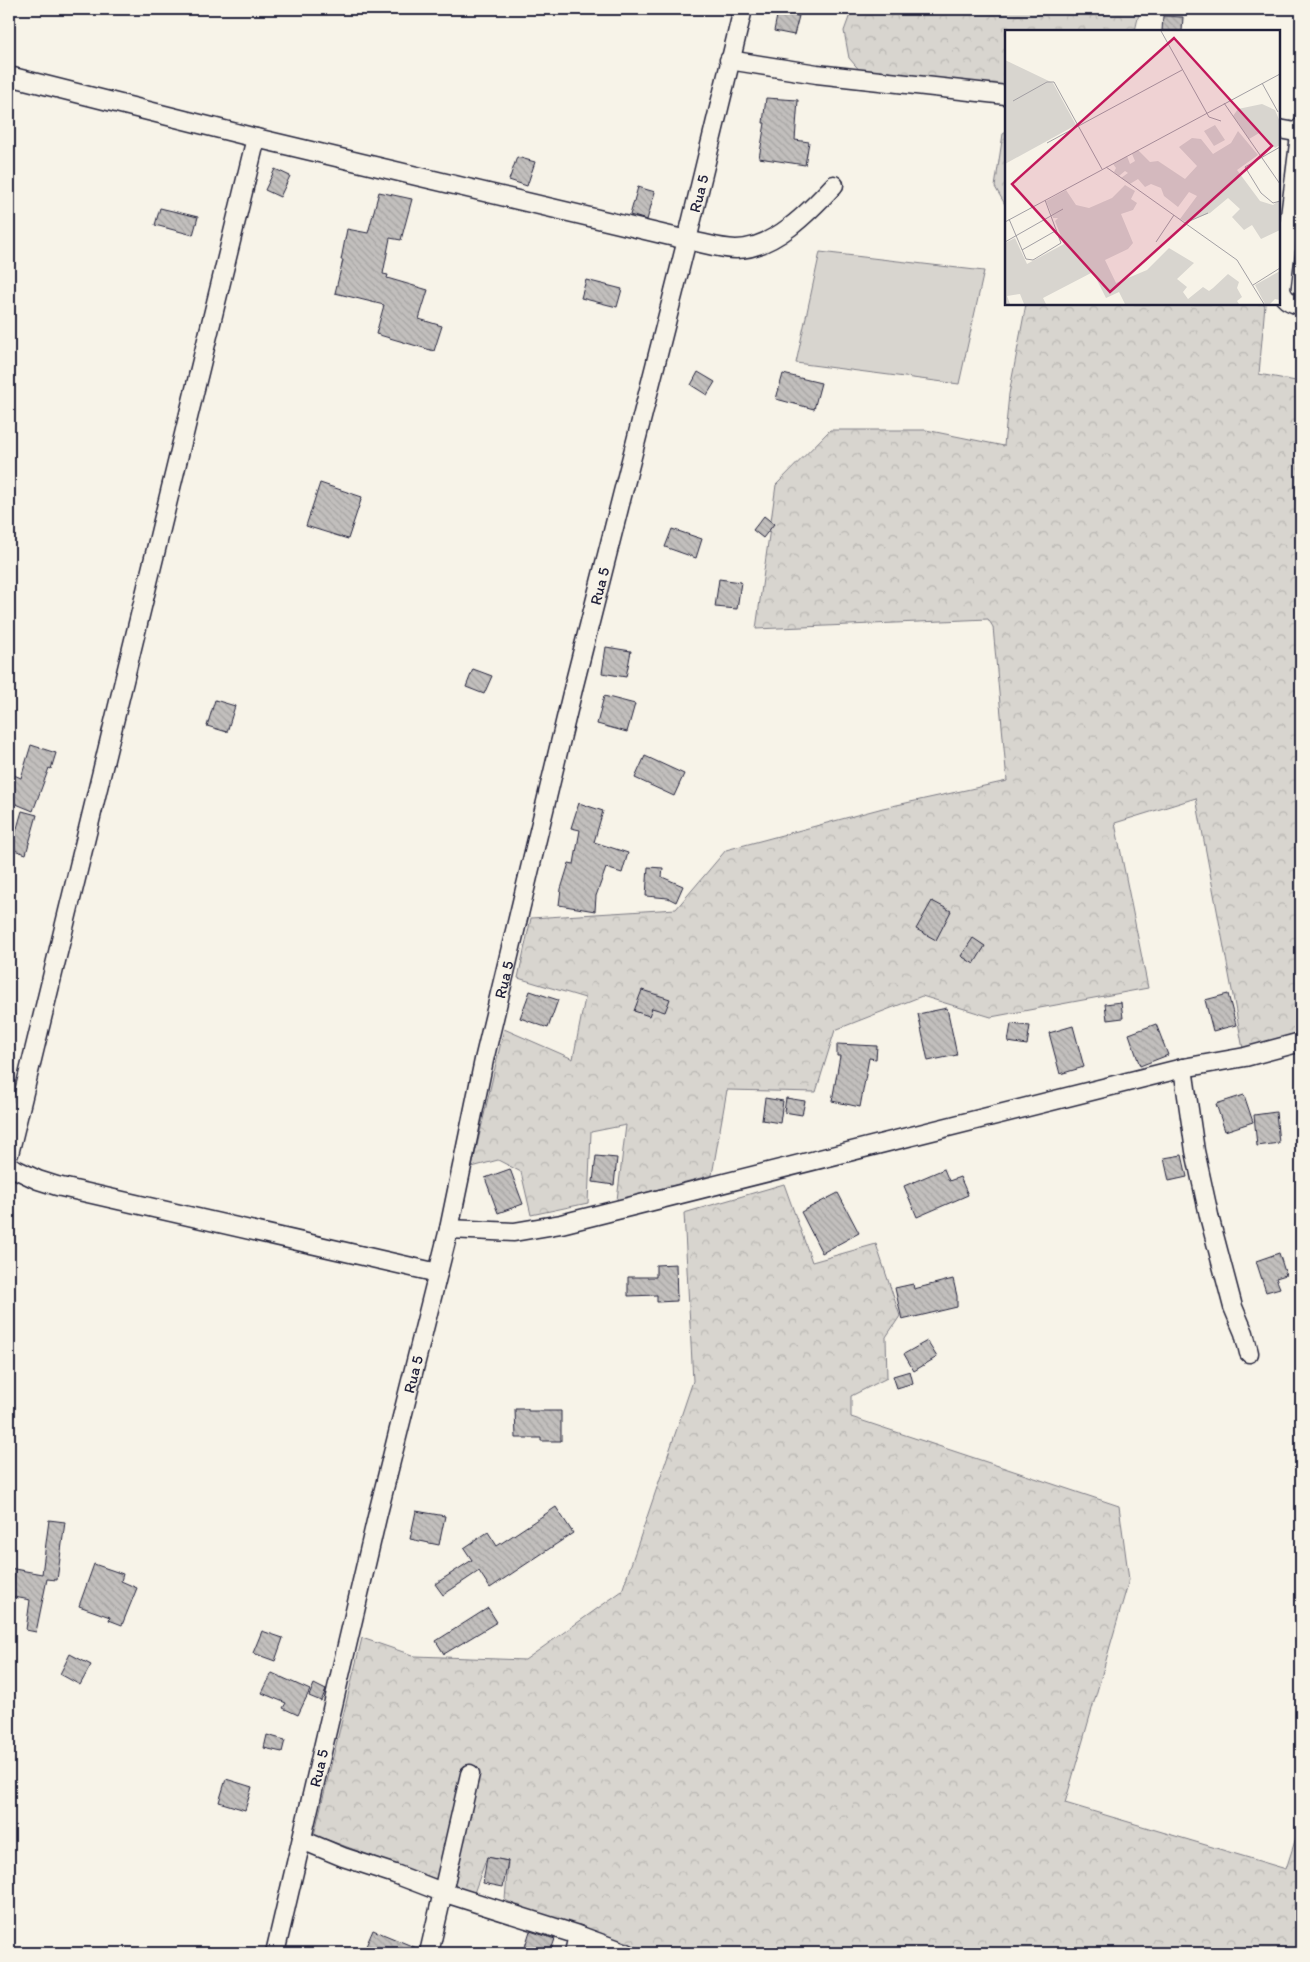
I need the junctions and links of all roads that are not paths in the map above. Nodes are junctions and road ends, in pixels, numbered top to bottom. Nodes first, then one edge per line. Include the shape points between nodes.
1 (743, 9) edge
2 (729, 60) junction
3 (9, 76) edge
4 (1005, 95) edge
5 (1280, 129) edge
6 (1301, 131) edge
7 (256, 138) junction
8 (834, 186) dead end
9 (687, 240) junction
10 (1301, 306) edge
11 (1300, 1040) edge
12 (1183, 1068) junction
13 (9, 1154) edge
14 (9, 1166) edge
15 (449, 1229) junction
16 (438, 1273) junction
17 (1249, 1352) dead end
18 (470, 1774) dead end
19 (302, 1840) junction
20 (442, 1892) junction
21 (578, 1935) junction
22 (275, 1953) edge
23 (429, 1953) edge
24 (574, 1953) edge
25 (627, 1953) edge

1 - 2 street, Rua 5
2 - 4 street via 817,74
2 - 9 street, Rua 5
3 - 7 street
5 - 6 street
6 - 10 street via 1281,289 1287,301
7 - 9 street
7 - 13 street
8 - 9 street via 812,208 765,244 735,249
9 - 15 street, Rua 5 via 574,685 484,1060
11 - 12 street via 1245,1057
12 - 15 street via 561,1224 514,1232
12 - 17 street via 1195,1151 1210,1220 1233,1307
14 - 16 street via 38,1180 66,1188
15 - 16 street, Rua 5
16 - 19 street, Rua 5 via 372,1537
18 - 20 street
19 - 20 street
19 - 22 street, Rua 5
20 - 21 street
20 - 23 street
21 - 24 street
21 - 25 street

